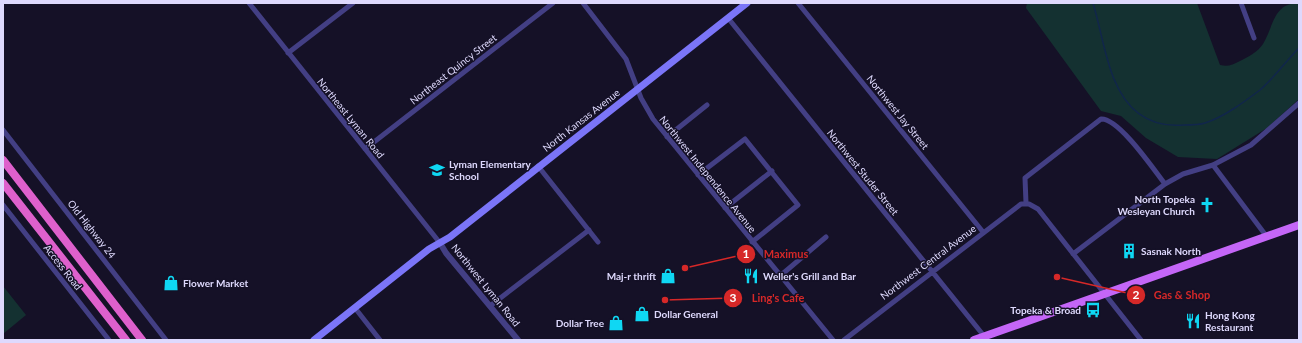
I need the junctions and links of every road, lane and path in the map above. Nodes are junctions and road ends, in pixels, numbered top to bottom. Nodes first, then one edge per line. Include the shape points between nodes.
1 (248, 3) edge
2 (353, 3) edge
3 (553, 3) edge
4 (583, 3) edge
5 (747, 3) edge
6 (798, 3) edge
7 (1241, 3) edge
8 (728, 18) junction
9 (1254, 38) dead end
10 (288, 53) junction
11 (638, 88) junction
12 (1299, 103) edge
13 (707, 105) dead end
14 (3, 130) edge
15 (667, 137) junction
16 (365, 149) junction
17 (3, 160) edge
18 (1213, 165) junction
19 (538, 166) junction
20 (772, 171) junction
21 (698, 175) junction
22 (3, 183) edge
23 (1165, 184) junction
24 (1026, 203) junction
25 (3, 204) edge
26 (725, 208) junction
27 (1299, 225) edge
28 (589, 230) junction
29 (983, 232) junction
30 (826, 237) dead end
31 (1267, 237) junction
32 (598, 242) dead end
33 (752, 242) junction
34 (440, 243) junction
35 (1073, 254) junction
36 (932, 271) junction
37 (780, 276) junction
38 (1104, 294) junction
39 (490, 306) junction
40 (355, 308) junction
41 (984, 336) junction
42 (110, 340) edge
43 (126, 340) edge
44 (142, 340) edge
45 (166, 340) edge
46 (314, 340) edge
47 (380, 340) edge
48 (518, 340) edge
49 (833, 340) edge
50 (844, 340) edge
51 (974, 340) edge
52 (1141, 340) edge

1 - 10 street, Northeast Lyman Road
2 - 10 street
3 - 16 street, Northeast Quincy Street
4 - 11 street, Northwest Independence Avenue via 622,54
5 - 8 main road, North Kansas Avenue
6 - 29 street, Northwest Jay Street
7 - 9 street
8 - 11 main road, North Kansas Avenue
8 - 36 street, Northwest Studer Street
10 - 16 street, Northeast Lyman Road
11 - 15 street, Northwest Independence Avenue via 648,113
11 - 19 main road, North Kansas Avenue
12 - 18 street via 1251,145
13 - 15 street
14 - 45 street, Old Highway 24
15 - 21 street, Northwest Independence Avenue
16 - 34 street, Northeast Lyman Road
17 - 44 highway
18 - 23 street via 1183,174
18 - 31 street
19 - 28 street
19 - 34 main road, North Kansas Avenue
20 - 21 street via 745,139
20 - 26 street
20 - 33 street via 798,205
21 - 26 street, Northwest Independence Avenue
22 - 43 highway
23 - 24 street via 1119,127 1101,119 1025,178
23 - 35 street
24 - 29 street, Northwest Central Avenue
24 - 35 street via 1038,209
25 - 42 street, Access Road
26 - 33 street, Northwest Independence Avenue
27 - 31 main road
28 - 32 street
28 - 39 street
29 - 36 street, Northwest Central Avenue
30 - 37 street
31 - 38 main road
33 - 37 street, Northwest Independence Avenue
34 - 39 street, Northwest Lyman Road via 446,254
34 - 40 main road, North Kansas Avenue
35 - 38 street
36 - 41 street, Northwest Studer Street
36 - 50 street, Northwest Central Avenue
37 - 49 street, Northwest Independence Avenue
38 - 41 main road
38 - 52 street
39 - 48 street, Northwest Lyman Road
40 - 46 main road, North Kansas Avenue
40 - 47 street
41 - 51 main road

